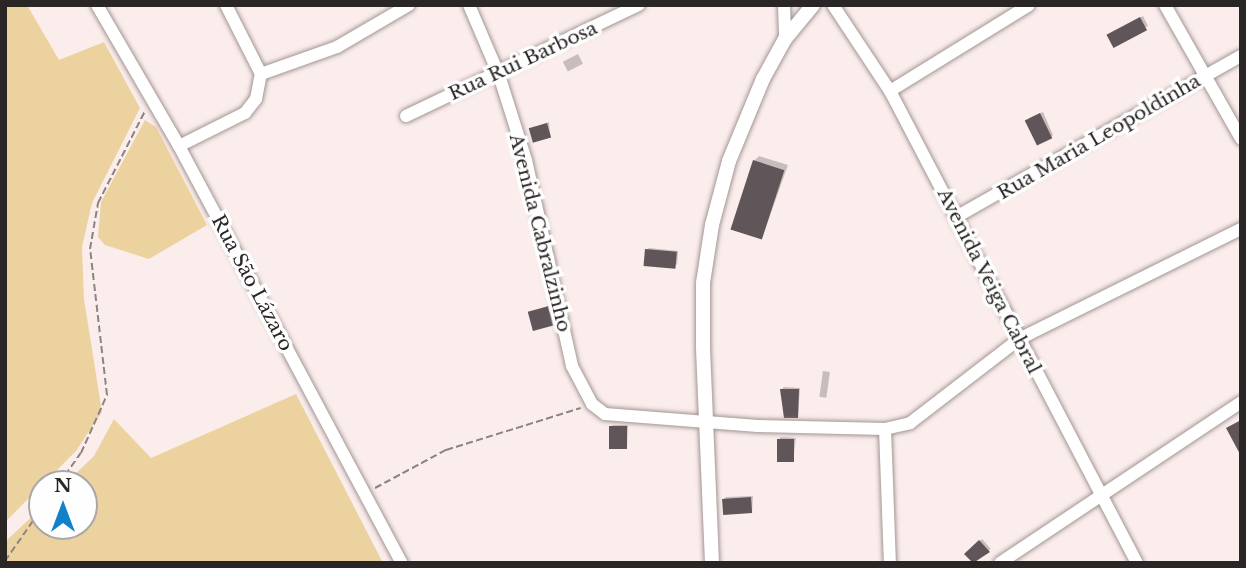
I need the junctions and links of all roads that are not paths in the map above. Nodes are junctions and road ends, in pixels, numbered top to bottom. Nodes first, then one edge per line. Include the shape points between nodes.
1 (97, 5) edge
2 (226, 5) edge
3 (410, 5) edge
4 (469, 5) edge
5 (639, 5) edge
6 (785, 5) edge
7 (813, 5) edge
8 (833, 5) edge
9 (1029, 5) edge
10 (1165, 5) edge
11 (785, 39) junction
12 (1241, 56) edge
13 (261, 74) junction
14 (499, 75) junction
15 (1206, 76) junction
16 (890, 91) junction
17 (405, 116) dead end
18 (1241, 139) edge
19 (179, 146) junction
20 (956, 217) junction
21 (1241, 229) edge
22 (1019, 339) junction
23 (1241, 402) edge
24 (705, 424) junction
25 (885, 429) junction
26 (1101, 498) junction
27 (402, 563) edge
28 (712, 563) edge
29 (890, 563) edge
30 (1000, 563) edge
31 (1137, 563) edge

1 - 19 street, Rua São Lázaro
2 - 13 street
3 - 13 street via 337,47
4 - 14 street, Avenida Cabralzinho
5 - 14 street, Rua Rui Barbosa
6 - 11 street
7 - 11 street
8 - 16 street, Avenida Veiga Cabral
9 - 16 street
10 - 15 street
11 - 24 street via 742,125 712,225 704,283
12 - 15 street, Rua Maria Leopoldinha
13 - 19 street via 256,99 246,113
14 - 17 street, Rua Rui Barbosa
14 - 24 street, Avenida Cabralzinho via 526,160 572,366 592,404 605,414
15 - 18 street
15 - 20 street, Rua Maria Leopoldinha
16 - 20 street, Avenida Veiga Cabral
19 - 27 street, Rua São Lázaro
20 - 22 street, Avenida Veiga Cabral
21 - 22 street
22 - 25 street via 910,423
22 - 26 street, Avenida Veiga Cabral
23 - 26 street
24 - 25 street
24 - 28 street
25 - 29 street
26 - 30 street via 1056,522
26 - 31 street, Avenida Veiga Cabral

